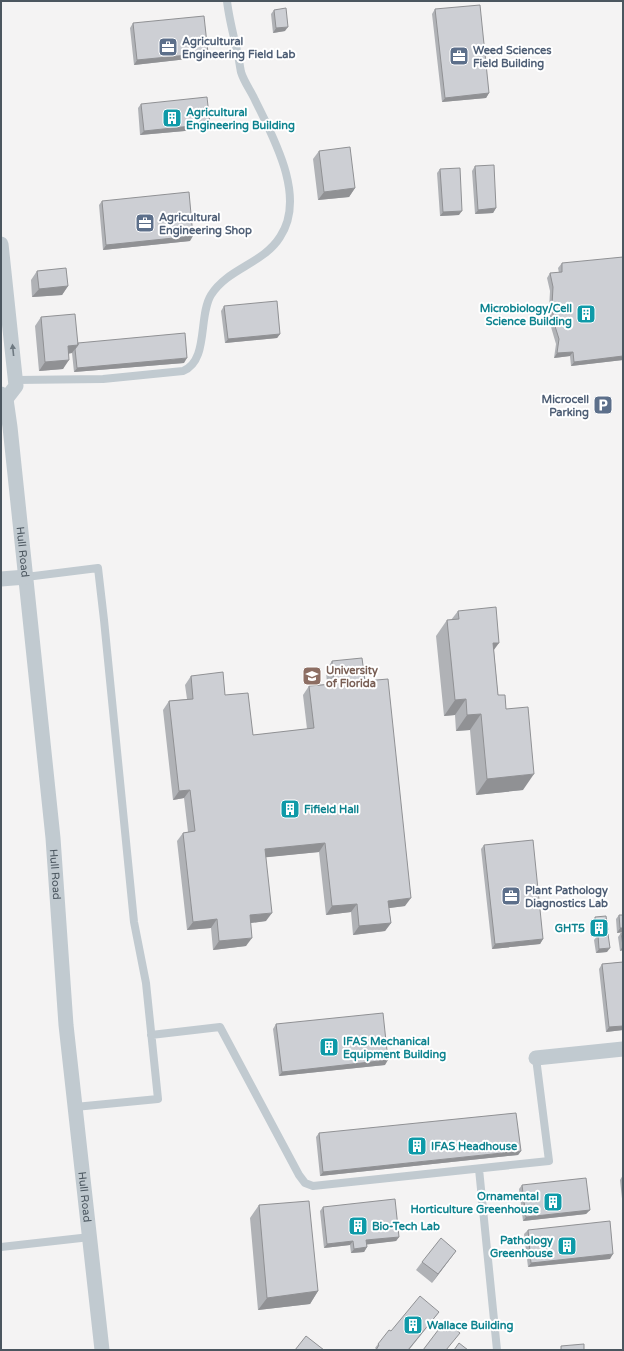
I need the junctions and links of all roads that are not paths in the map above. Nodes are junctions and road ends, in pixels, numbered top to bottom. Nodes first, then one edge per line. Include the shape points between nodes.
1 (227, 1) edge
2 (1, 244) edge
3 (16, 380) junction
4 (4, 396) edge
5 (26, 577) junction
6 (1, 579) edge
7 (151, 1035) junction
8 (623, 1049) edge
9 (536, 1058) joint
10 (75, 1108) junction
11 (479, 1170) junction
12 (90, 1237) junction
13 (1, 1246) edge
14 (102, 1350) edge
15 (497, 1350) edge

1 - 3 lane via 242,73 287,175 290,204 287,223 281,236 268,252 225,279 216,288 206,306 202,337 195,362 189,368 183,371 103,379
3 -> 2 street
3 - 4 street, Hull Road via 16,386
4 - 5 street, Hull Road
5 - 6 street
5 - 7 lane via 98,568 134,922 146,983
5 - 10 street, Hull Road via 53,838 66,1025
7 - 10 lane via 158,1099
7 - 11 lane via 220,1027 299,1175 309,1184 318,1186
8 - 9 street
9 - 11 lane via 549,1161
10 - 12 street, Hull Road
11 - 15 lane
12 - 13 lane
12 - 14 street, Hull Road

